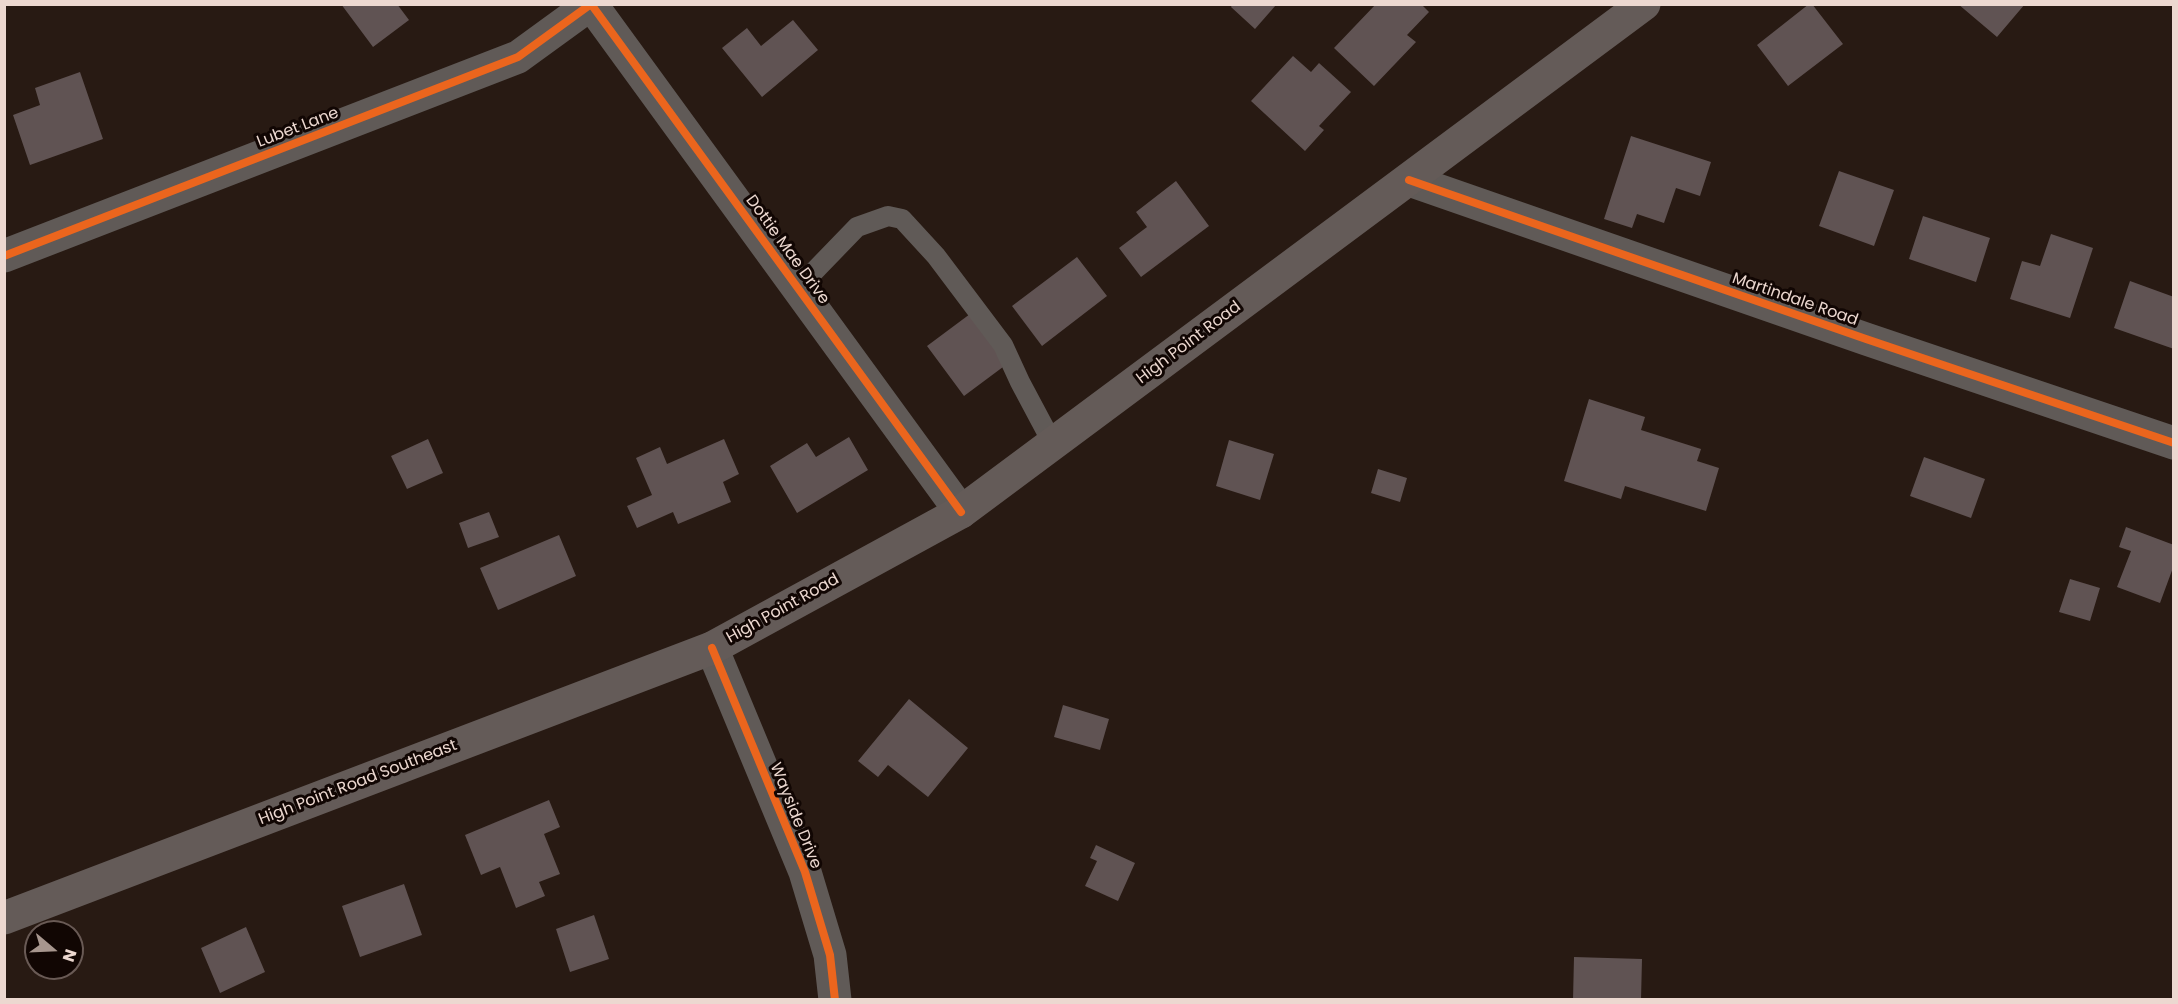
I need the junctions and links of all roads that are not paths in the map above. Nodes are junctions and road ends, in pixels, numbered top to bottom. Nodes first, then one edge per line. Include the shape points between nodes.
1 (1644, 4) edge
2 (591, 5) edge
3 (1409, 180) junction
4 (4, 256) edge
5 (798, 288) junction
6 (2174, 443) edge
7 (1053, 444) junction
8 (961, 512) junction
9 (712, 648) junction
10 (4, 918) edge
11 (835, 999) edge

1 - 3 main road, High Point Road
2 - 4 street, Lubet Lane via 518,57
2 - 5 street, Dottie Mae Drive
3 - 6 street, Martindale Road
3 - 7 main road, High Point Road
5 - 7 lane via 857,227 888,216 902,219 936,256 1003,345
5 - 8 street, Dottie Mae Drive
7 - 8 main road, High Point Road
8 - 9 main road, High Point Road
9 - 10 main road, High Point Road Southeast
9 - 11 street, Wayside Drive via 804,872 830,955

